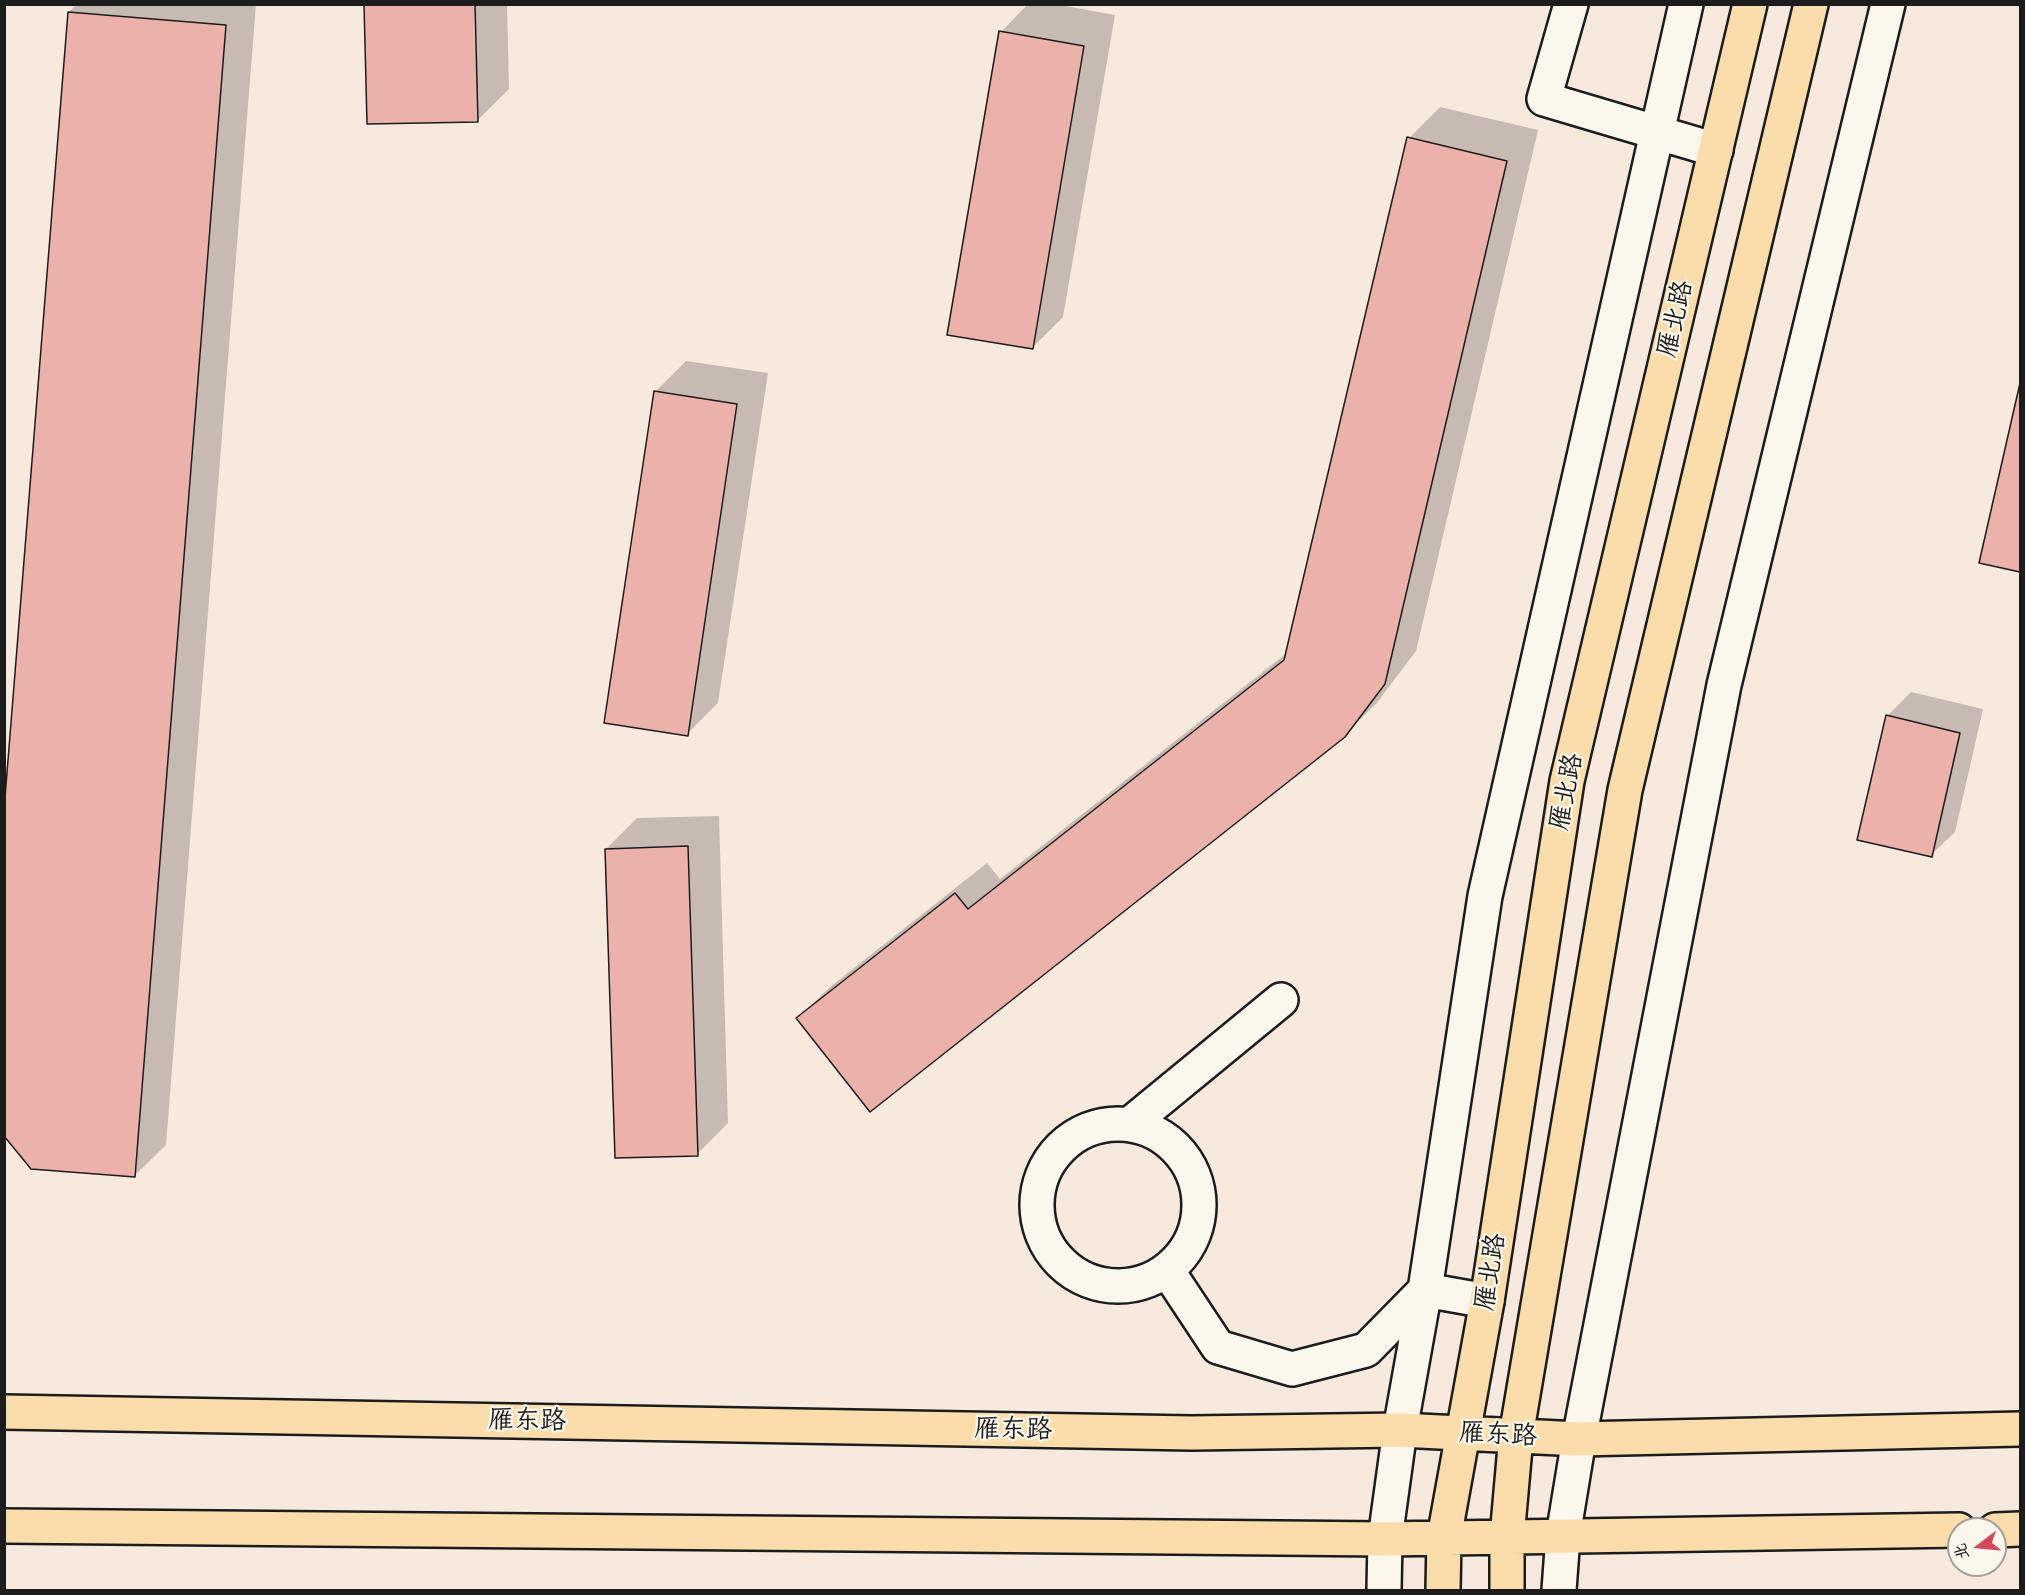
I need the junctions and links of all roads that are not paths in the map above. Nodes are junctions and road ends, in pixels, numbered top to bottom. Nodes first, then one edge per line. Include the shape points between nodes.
1 (1571, 4) edge
2 (1686, 4) edge
3 (1750, 4) edge
4 (1811, 4) edge
5 (1888, 4) edge
6 (1657, 132) junction
7 (1716, 150) junction
8 (1281, 1000) dead end
9 (1130, 1124) junction
10 (1167, 1270) junction
11 (1425, 1290) junction
12 (1487, 1301) junction
13 (4, 1412) edge
14 (2020, 1429) edge
15 (1400, 1430) junction
16 (1462, 1433) junction
17 (1516, 1436) junction
18 (1579, 1438) junction
19 (4, 1526) edge
20 (1947, 1530) edge
21 (1563, 1536) junction
22 (1507, 1537) junction
23 (1444, 1538) junction
24 (1385, 1539) junction
25 (1384, 1590) edge
26 (1443, 1590) edge
27 (1507, 1590) edge
28 (1559, 1590) edge

1 - 6 street via 1544,99
2 - 6 street
3 - 7 main road, 雁北路
4 - 17 main road, 雁北路 via 1625,790
5 - 18 street via 1724,685
6 - 7 street
6 - 11 street via 1485,896
7 - 12 main road, 雁北路 via 1567,781
8 - 9 street
9 - 10 street via 1155,1133 1177,1149 1192,1172 1199,1199 1197,1226 1185,1251
9 - 10 street via 1103,1124 1078,1134 1057,1150 1043,1172 1036,1198 1039,1224 1050,1249 1067,1269 1091,1282 1116,1286 1142,1282
10 - 11 street via 1218,1347 1292,1369 1366,1350
11 - 12 street
11 - 15 street
12 - 16 main road, 雁北路
13 - 15 main road, 雁东路 via 1180,1433
14 - 18 main road, 雁东路
15 - 16 main road, 雁东路
15 - 24 street
16 - 17 main road, 雁东路
16 - 23 main road, 雁北路
17 - 18 main road, 雁东路
17 - 22 main road, 雁北路
18 - 21 street
19 - 24 main road
20 - 21 main road
21 - 22 main road
21 - 28 street
22 - 23 main road
22 - 27 main road, 雁北路
23 - 24 main road
23 - 26 main road, 雁北路
24 - 25 street

